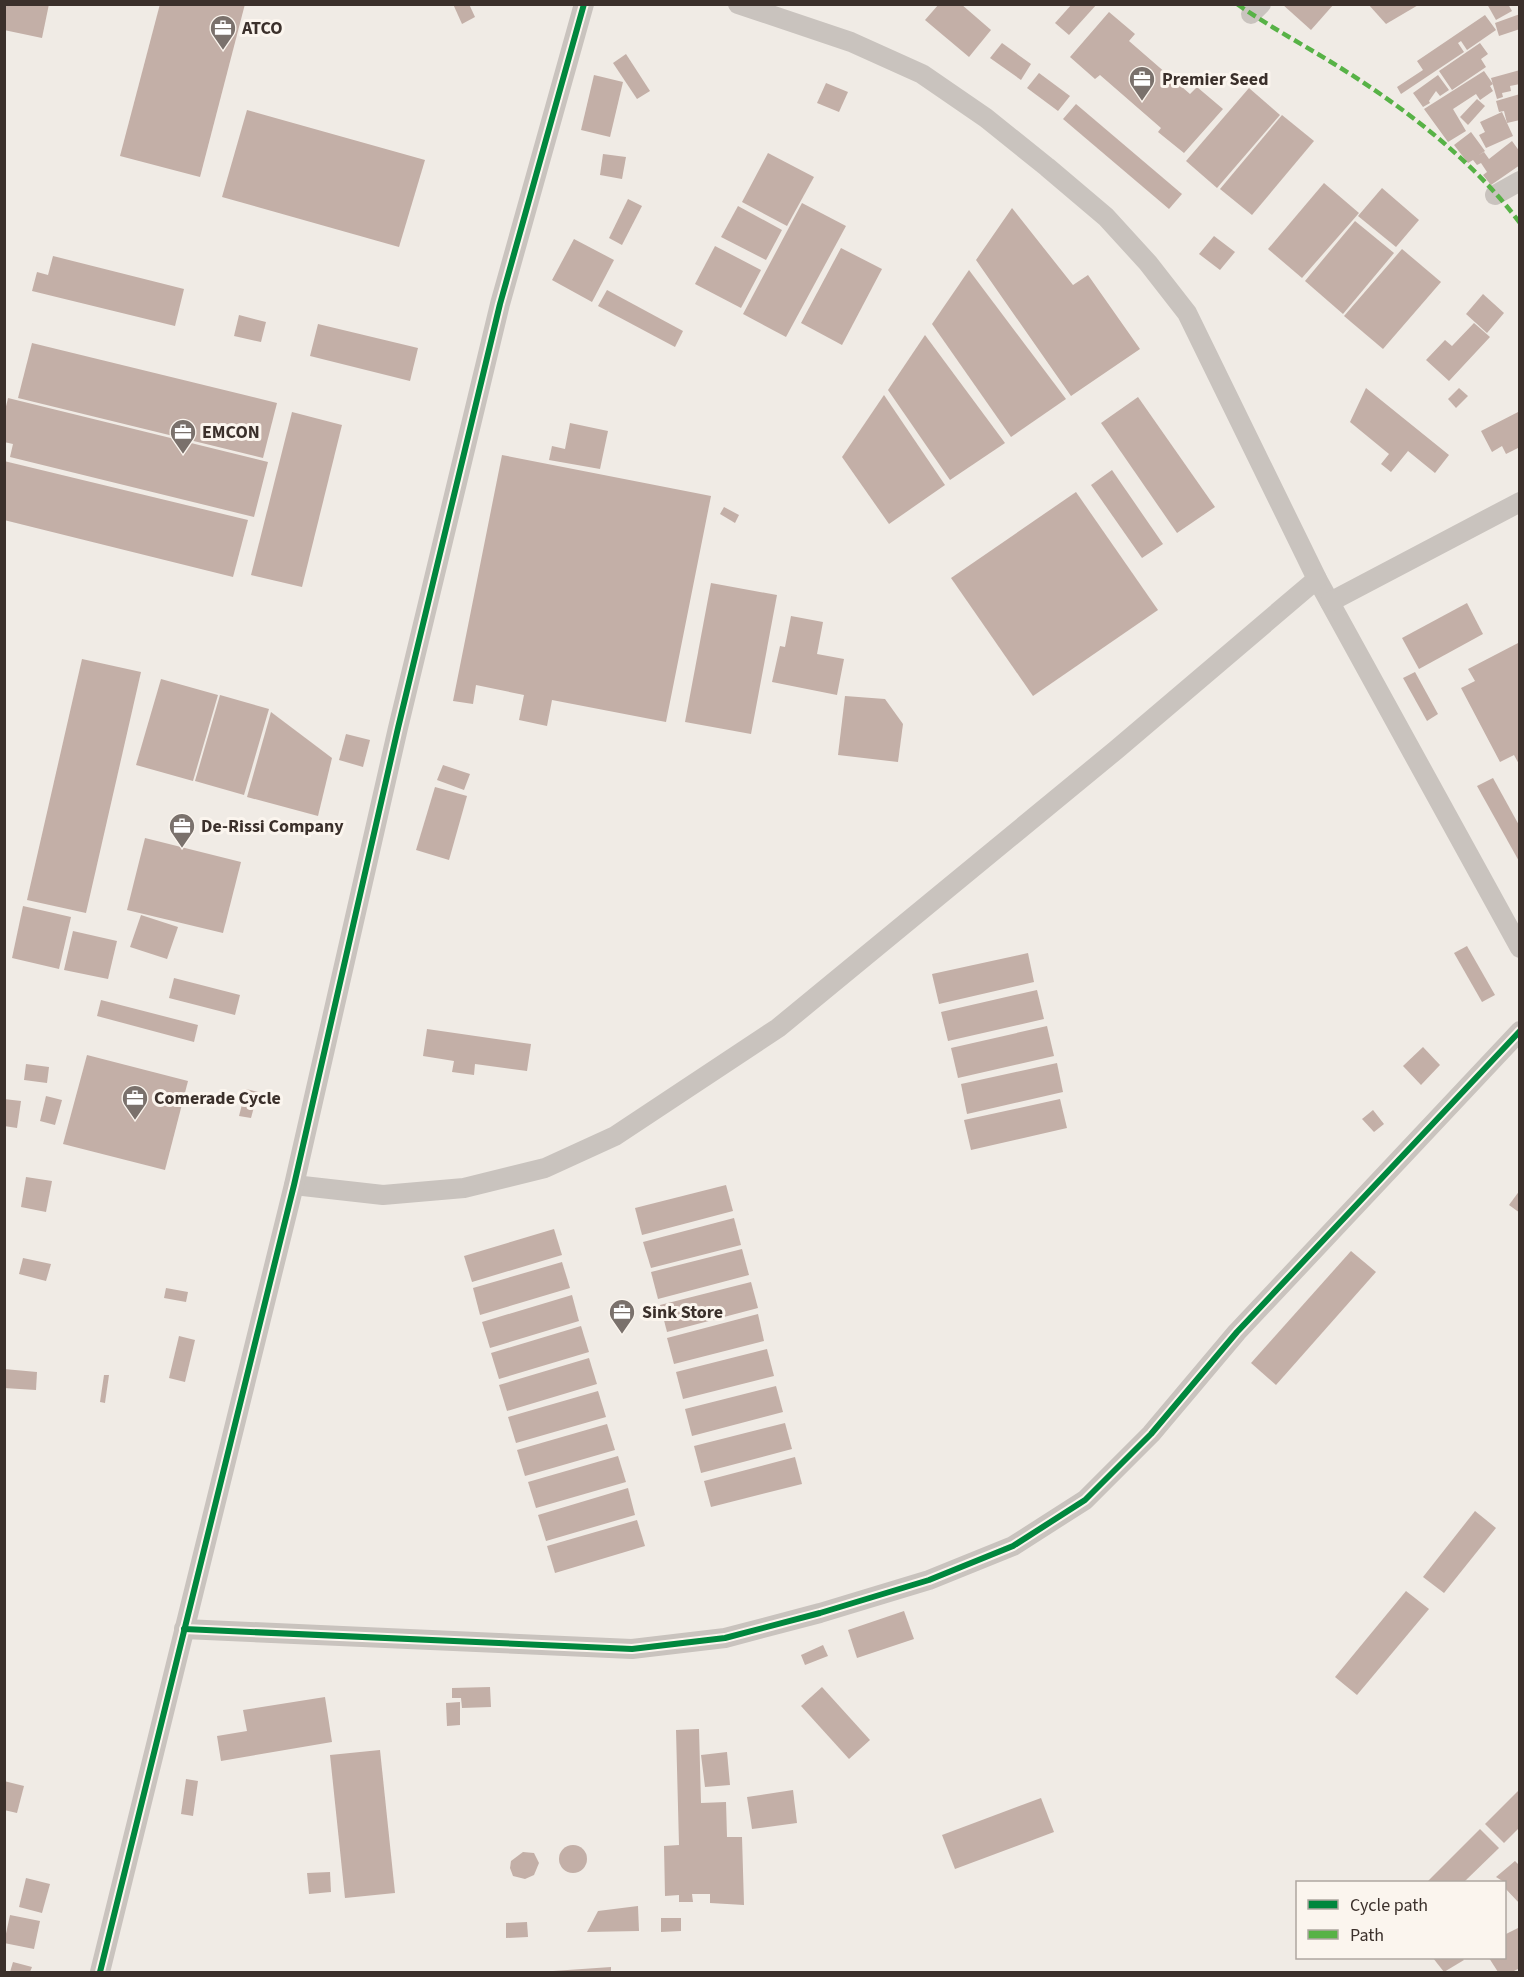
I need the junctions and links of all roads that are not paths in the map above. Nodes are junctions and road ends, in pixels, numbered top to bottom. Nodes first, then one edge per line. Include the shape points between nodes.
1 (584, 4) edge
2 (602, 4) edge
3 (738, 4) edge
4 (578, 24) junction
5 (1520, 181) edge
6 (1495, 195) dead end
7 (1520, 502) edge
8 (1317, 579) junction
9 (1330, 602) junction
10 (1520, 948) edge
11 (1520, 1031) edge
12 (294, 1185) junction
13 (184, 1629) junction
14 (100, 1972) edge

1 - 4 street
2 - 4 street
3 - 8 street via 851,42 922,74 986,118 1106,217 1187,313
4 - 12 street via 500,304
5 - 6 street
7 - 9 street
8 - 9 street
8 - 12 street via 778,1028 615,1136 545,1168 464,1188 382,1195
9 - 10 street
11 - 13 street via 1237,1332 1151,1434 1085,1500 1013,1546 929,1580 820,1613 725,1638 632,1649
12 - 13 street
13 - 14 street

